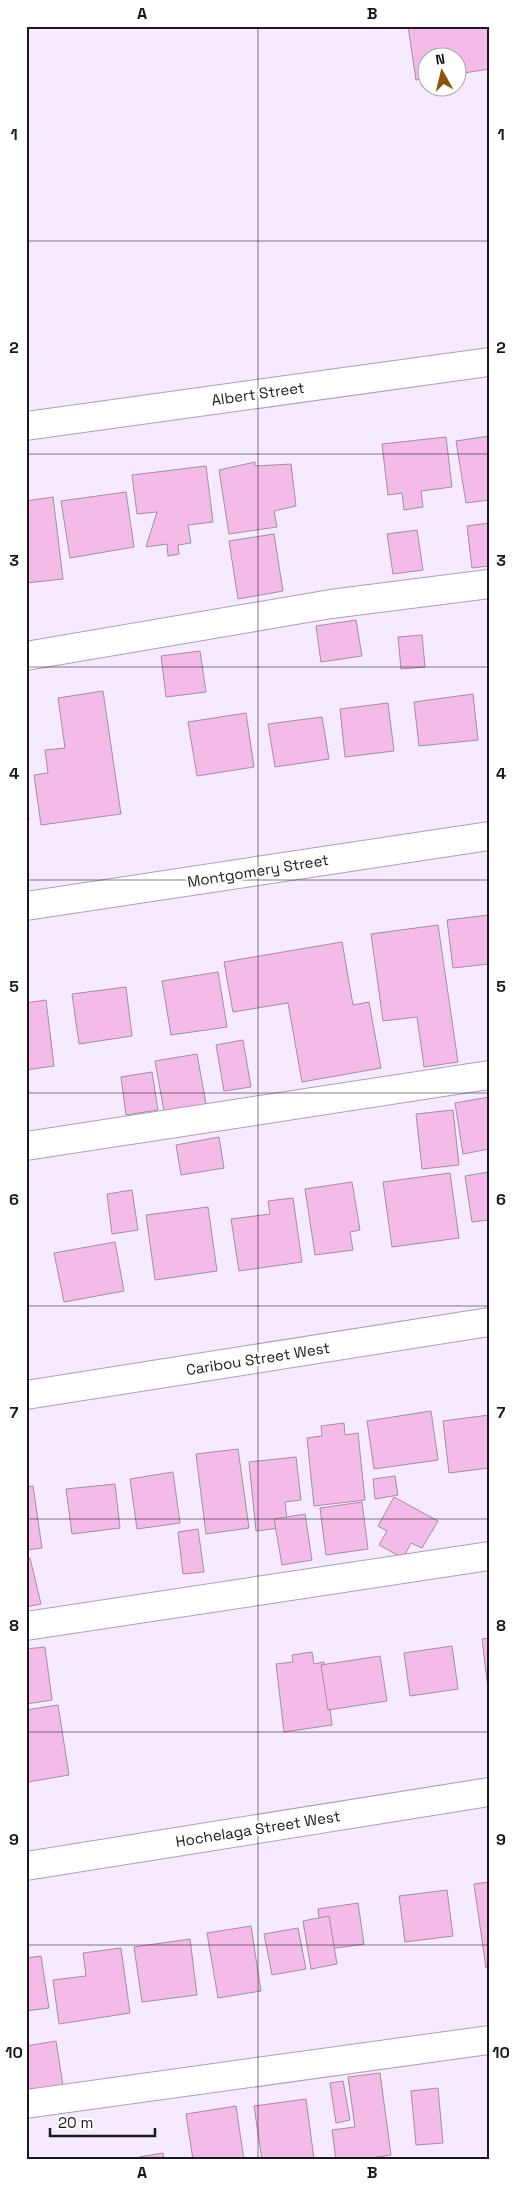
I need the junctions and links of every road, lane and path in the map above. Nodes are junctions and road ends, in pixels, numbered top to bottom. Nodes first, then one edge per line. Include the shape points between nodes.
1 (489, 362) edge
2 (26, 426) edge
3 (489, 584) edge
4 (26, 656) edge
5 (489, 836) edge
6 (26, 906) edge
7 (489, 1075) edge
8 (26, 1146) edge
9 (489, 1322) edge
10 (26, 1395) edge
11 (489, 1556) edge
12 (26, 1626) edge
13 (489, 1792) edge
14 (26, 1866) edge
15 (489, 2040) edge
16 (26, 2104) edge

1 - 2 street, Albert Street
3 - 4 street via 331,604
5 - 6 street, Montgomery Street
7 - 8 street
9 - 10 street, Caribou Street West
11 - 12 street
13 - 14 street, Hochelaga Street West
15 - 16 street

